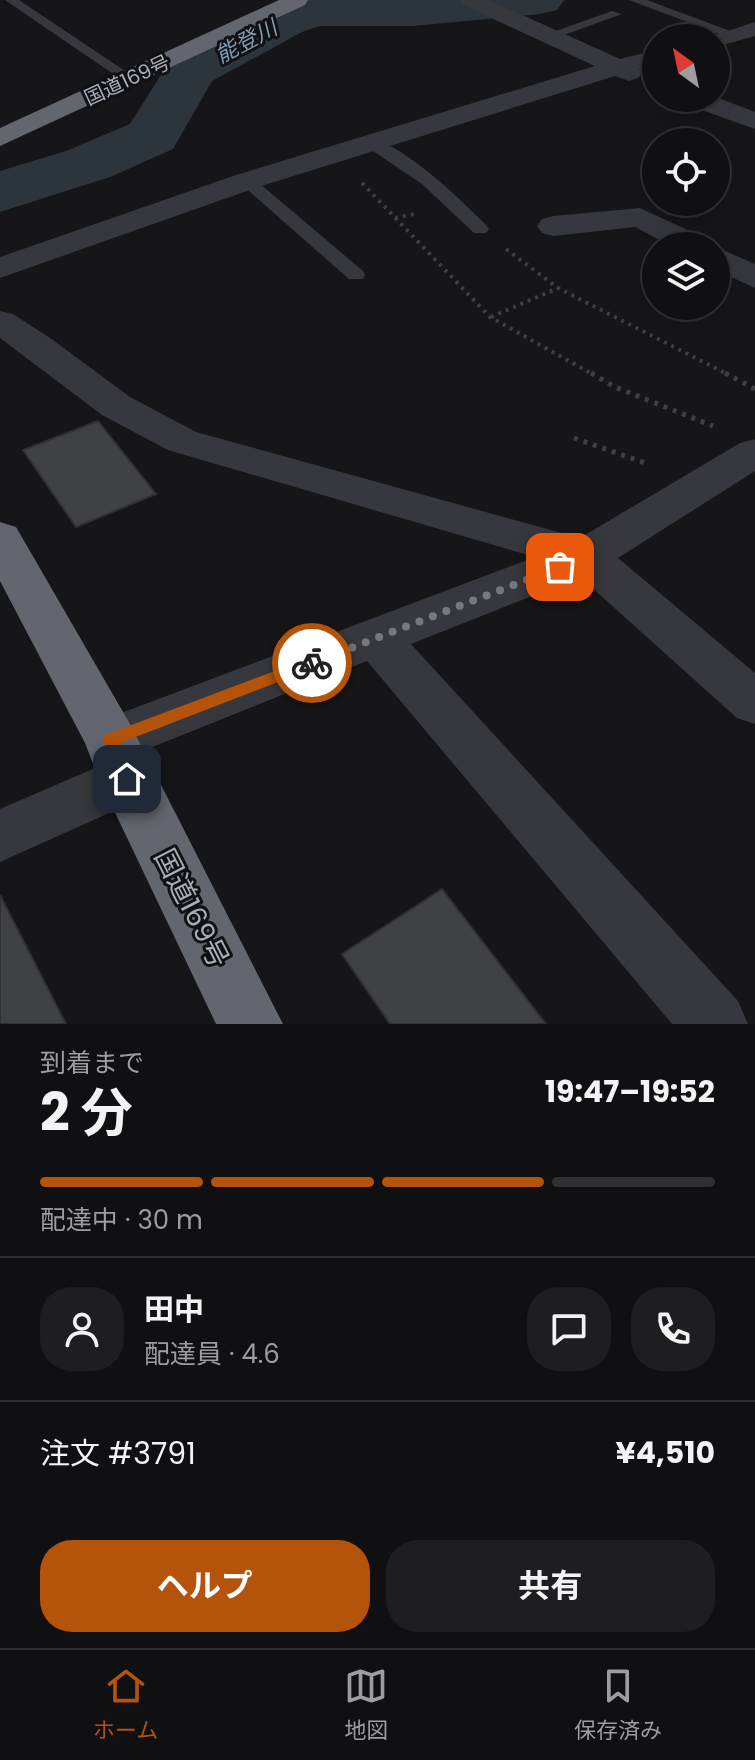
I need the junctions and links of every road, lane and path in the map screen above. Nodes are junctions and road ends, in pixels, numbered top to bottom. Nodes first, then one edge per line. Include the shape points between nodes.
1 (11, 0) edge
2 (297, 0) edge
3 (642, 1) edge
4 (478, 3) edge
5 (616, 14) dead end
6 (741, 34) edge
7 (548, 36) junction
8 (642, 61) edge
9 (617, 68) junction
10 (642, 78) edge
11 (130, 79) junction
12 (730, 112) edge
13 (755, 121) edge
14 (0, 138) edge
15 (369, 142) junction
16 (334, 153) junction
17 (247, 181) junction
18 (553, 226) dead end
19 (480, 229) joint
20 (668, 232) edge
21 (730, 265) edge
22 (0, 268) edge
23 (356, 275) dead end
24 (755, 278) edge
25 (558, 288) junction
26 (490, 317) junction
27 (0, 322) edge
28 (755, 389) edge
29 (574, 438) dead end
30 (741, 442) edge
31 (704, 484) junction
32 (0, 538) edge
33 (586, 556) junction
34 (377, 639) junction
35 (755, 703) edge
36 (119, 759) junction
37 (0, 836) edge
38 (250, 1024) edge
39 (715, 1024) edge

1 - 11 lane
2 - 11 highway, 国道169号
3 - 6 lane
4 - 7 street
5 - 7 lane
7 - 9 street
8 - 9 street
9 - 10 street
9 - 15 street
11 - 14 highway, 国道169号
12 - 13 street
15 - 16 street
15 - 19 lane via 409,165
16 - 17 street
16 - 26 path
17 - 22 street
17 - 23 lane
18 - 20 street via 640,217
19 - 25 path
21 - 24 street
25 - 26 path
25 - 28 path
26 - 30 path via 615,387
27 - 33 street via 116,406 182,441
29 - 31 path
30 - 31 street
31 - 33 street
32 - 36 highway, 国道169号
33 - 34 street
33 - 35 street
34 - 36 street
34 - 39 street
36 - 37 street
36 - 38 highway, 国道169号

